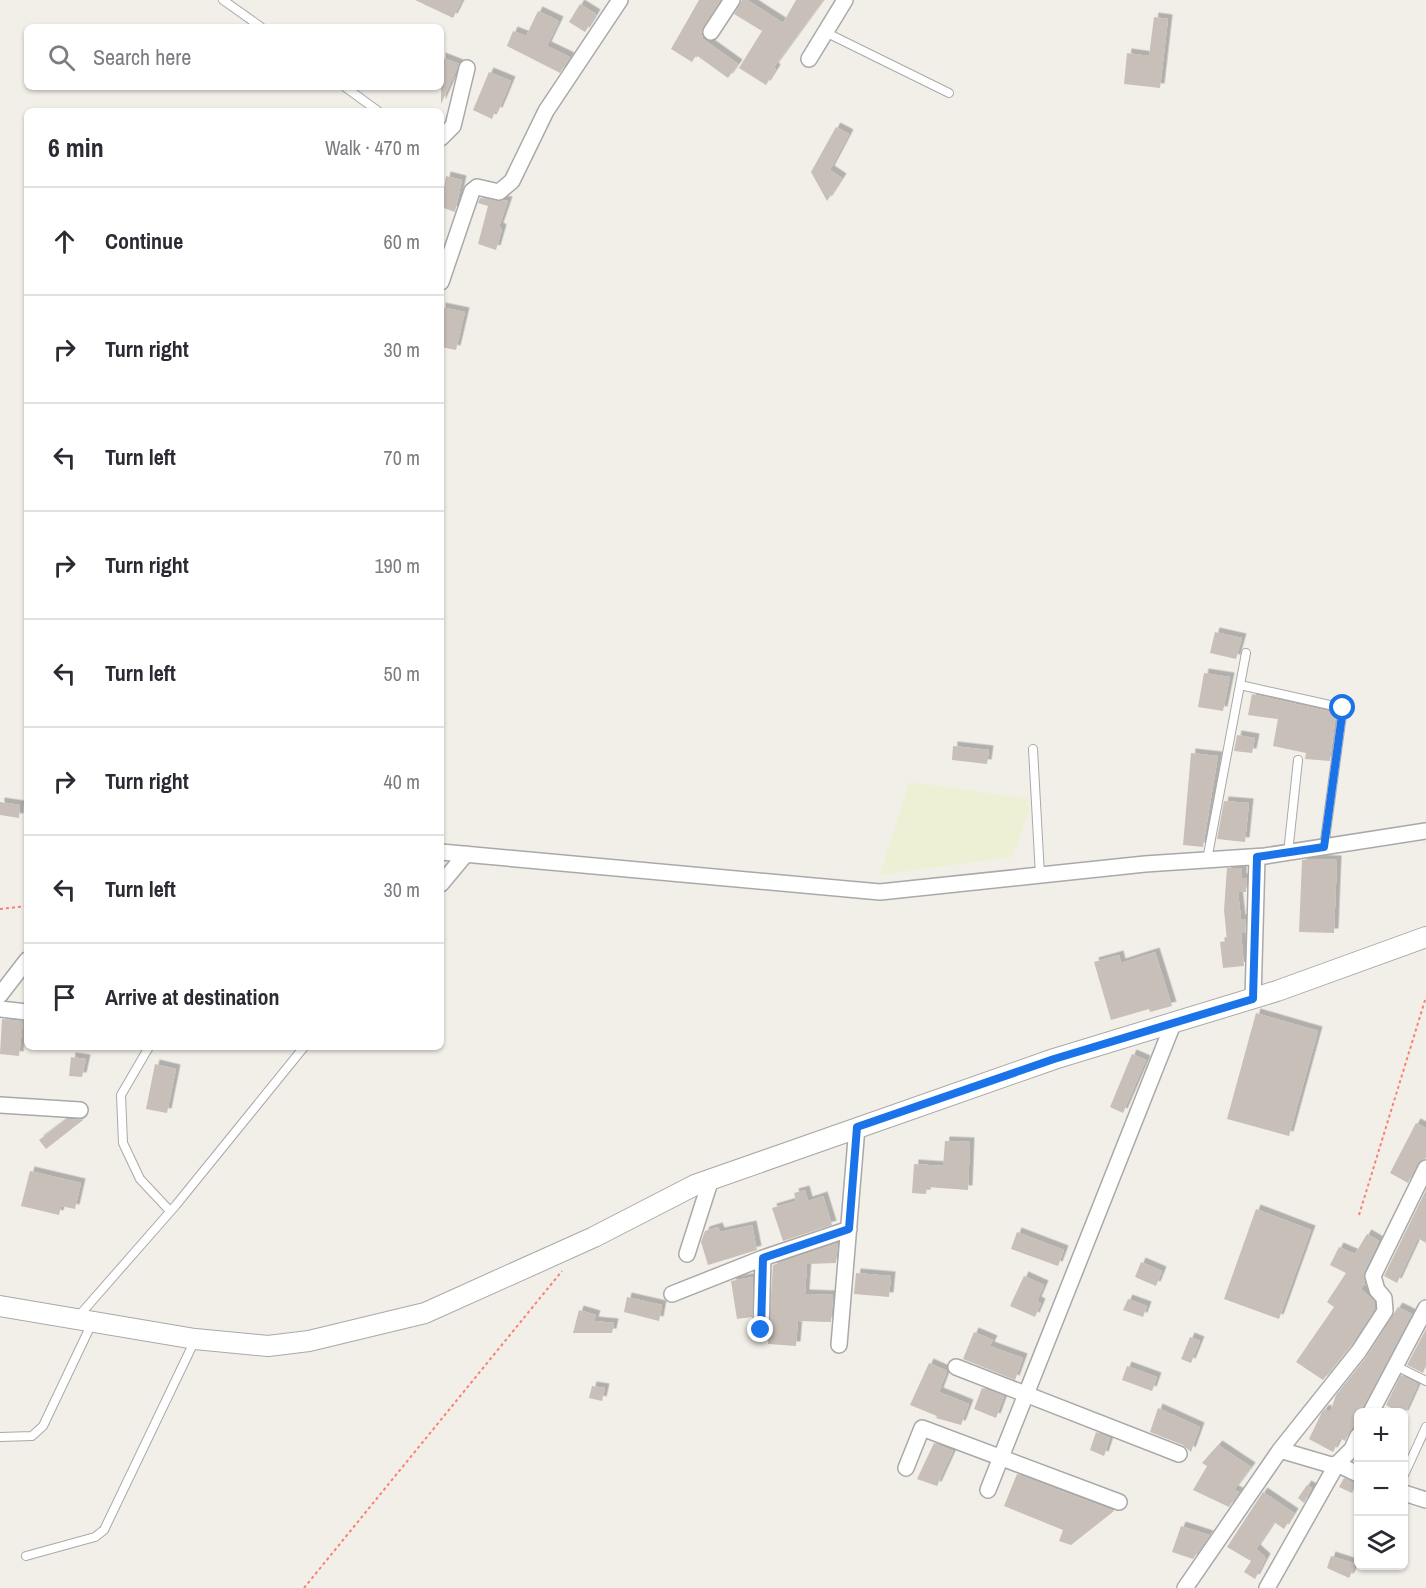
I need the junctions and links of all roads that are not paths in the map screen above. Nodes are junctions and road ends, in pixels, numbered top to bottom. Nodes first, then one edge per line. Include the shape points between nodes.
1 (223, 0) edge
2 (620, 0) edge
3 (732, 0) edge
4 (845, 0) edge
5 (257, 24) edge
6 (711, 32) dead end
7 (825, 32) junction
8 (809, 59) dead end
9 (466, 68) dead end
10 (349, 90) edge
11 (949, 93) dead end
12 (374, 108) edge
13 (444, 135) edge
14 (444, 273) edge
15 (1246, 653) dead end
16 (1240, 685) junction
17 (1033, 749) dead end
18 (1298, 760) dead end
19 (1426, 831) edge
20 (1324, 847) junction
21 (444, 852) edge
22 (1287, 853) junction
23 (466, 854) junction
24 (1257, 857) junction
25 (1207, 860) junction
26 (1040, 875) junction
27 (444, 880) edge
28 (1426, 937) edge
29 (24, 964) edge
30 (0, 994) edge
31 (1253, 999) junction
32 (0, 1009) edge
33 (24, 1012) edge
34 (1173, 1024) junction
35 (147, 1050) edge
36 (302, 1050) edge
37 (0, 1106) edge
38 (80, 1110) dead end
39 (857, 1127) junction
40 (1426, 1168) edge
41 (711, 1179) junction
42 (170, 1211) junction
43 (849, 1229) junction
44 (687, 1254) dead end
45 (763, 1258) junction
46 (672, 1294) dead end
47 (0, 1306) edge
48 (1426, 1308) edge
49 (84, 1320) junction
50 (761, 1330) dead end
51 (195, 1339) junction
52 (839, 1345) dead end
53 (1396, 1366) junction
54 (956, 1367) dead end
55 (1426, 1381) edge
56 (1026, 1396) junction
57 (1374, 1408) edge
58 (1426, 1428) edge
59 (0, 1437) edge
60 (1354, 1442) edge
61 (1281, 1450) junction
62 (1179, 1454) dead end
63 (1003, 1457) junction
64 (1337, 1464) junction
65 (1408, 1466) edge
66 (906, 1467) dead end
67 (1354, 1472) edge
68 (988, 1490) dead end
69 (1408, 1494) edge
70 (1426, 1500) edge
71 (1119, 1502) dead end
72 (26, 1556) dead end
73 (1185, 1588) edge
74 (1268, 1588) edge

1 - 5 lane
2 - 14 street via 546,111 512,181 499,192 477,187 472,191
3 - 6 street
4 - 7 street
7 - 8 street
7 - 11 lane
9 - 13 street via 453,126
10 - 12 lane
15 - 16 lane
16 - 20 lane via 1343,708
16 - 25 lane
17 - 26 lane
18 - 22 lane
19 - 20 street
20 - 22 street
21 - 23 street
22 - 24 street
23 - 26 street via 880,892
23 - 27 street
24 - 25 street
24 - 31 street
25 - 26 street
28 - 31 street
29 - 30 street
31 - 34 street
32 - 33 street
34 - 39 street via 1054,1059
34 - 56 street
35 - 42 lane via 121,1095 123,1143 140,1179
36 - 42 lane
37 - 38 street
39 - 41 street
39 - 43 street
40 - 61 street via 1373,1276 1384,1298 1385,1311 1359,1351
41 - 44 street
41 - 51 street via 425,1313 287,1345
42 - 49 lane
43 - 45 street
43 - 52 street
45 - 46 street
45 - 50 street
47 - 49 street
48 - 53 street
49 - 51 street
49 - 59 lane via 43,1426 33,1436
51 - 72 lane via 104,1530 95,1537
53 - 55 lane
53 - 57 street
54 - 56 street
56 - 62 street
56 - 63 street
58 - 65 lane
60 - 64 street
61 - 64 street
61 - 73 street
63 - 66 street via 922,1428
63 - 68 street
63 - 71 street
64 - 67 street
64 - 74 street
69 - 70 street

